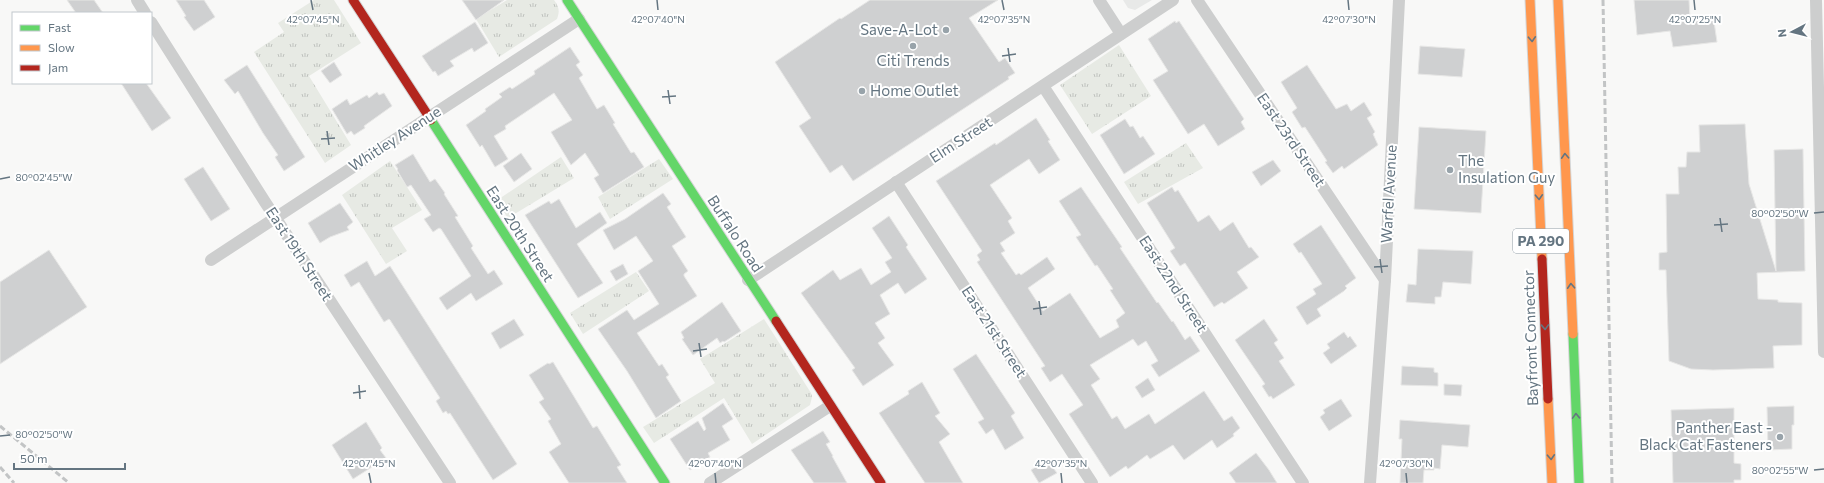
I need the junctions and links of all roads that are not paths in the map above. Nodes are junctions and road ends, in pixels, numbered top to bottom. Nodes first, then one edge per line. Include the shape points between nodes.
1 (137, 0) edge
2 (353, 0) edge
3 (567, 0) edge
4 (1099, 0) edge
5 (1174, 0) edge
6 (1197, 0) edge
7 (1399, 0) edge
8 (1530, 0) edge
9 (1558, 0) edge
10 (1816, 0) edge
11 (144, 12) edge
12 (579, 19) junction
13 (152, 24) edge
14 (1817, 24) junction
15 (1121, 34) junction
16 (1824, 36) edge
17 (1043, 86) junction
18 (428, 118) junction
19 (896, 182) junction
20 (276, 218) junction
21 (211, 260) dead end
22 (748, 280) junction
23 (1385, 280) junction
24 (1823, 299) edge
25 (1824, 352) edge
26 (830, 406) junction
27 (450, 483) edge
28 (666, 483) edge
29 (710, 483) edge
30 (881, 483) edge
31 (1092, 483) edge
32 (1303, 483) edge
33 (1370, 483) edge
34 (1552, 483) edge
35 (1579, 483) edge

1 - 11 street
2 - 18 main road, East 20th Street
3 - 12 main road, Buffalo Road
4 - 15 street
5 - 15 street, Elm Street
6 - 23 street, East 23rd Street
7 - 23 street, Warfel Avenue
8 -> 34 main road, Bayfront Connector / PA 290
35 -> 9 main road, PA 290
10 - 14 street
12 - 18 street, Whitley Avenue
12 - 22 main road, Buffalo Road
13 - 20 street, East 19th Street
14 - 16 street
14 - 24 street
15 - 17 street, Elm Street
17 - 19 street, Elm Street
17 - 32 street, East 22nd Street
18 - 20 street, Whitley Avenue
18 - 28 main road, East 20th Street
19 - 22 street, Elm Street
19 - 31 street, East 21st Street
20 - 21 street, Whitley Avenue
20 - 27 street, East 19th Street
22 - 26 main road, Buffalo Road
23 - 33 street, Warfel Avenue
24 - 25 street
26 - 29 street
26 - 30 main road, Buffalo Road

